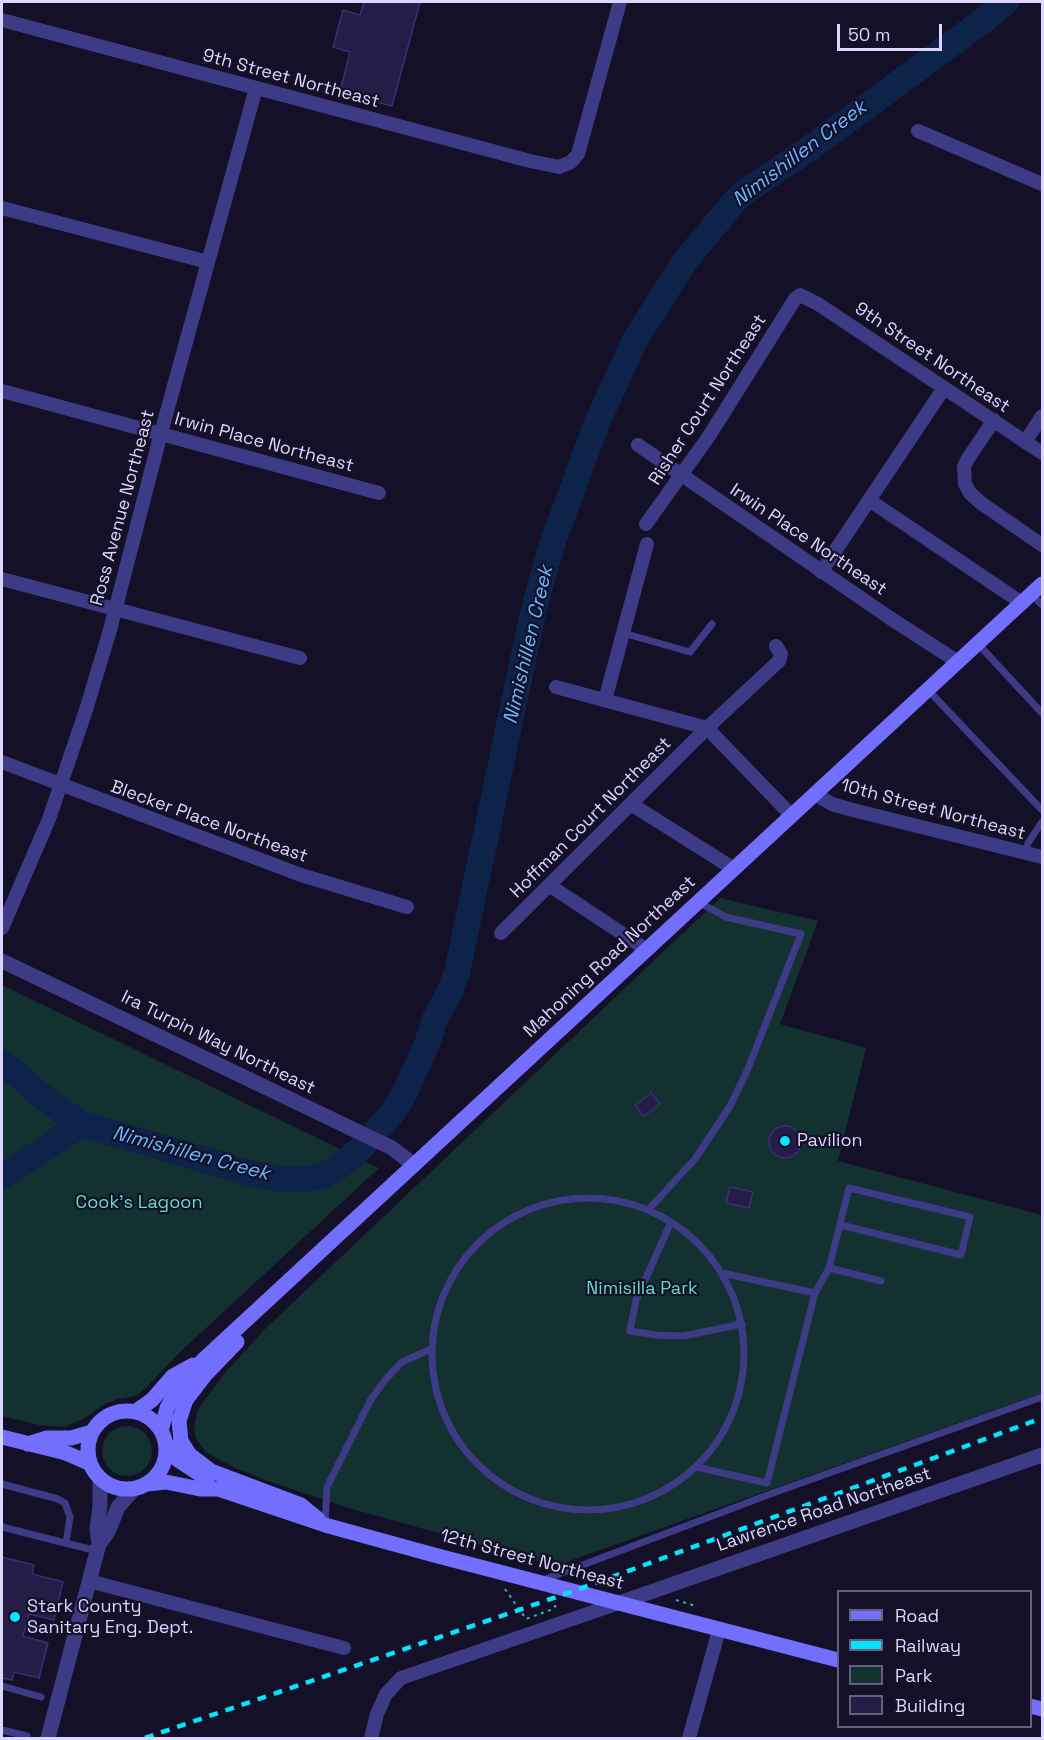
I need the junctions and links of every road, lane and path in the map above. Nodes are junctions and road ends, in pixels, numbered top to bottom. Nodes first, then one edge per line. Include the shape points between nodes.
1 (620, 2) edge
2 (2, 20) edge
3 (256, 88) junction
4 (918, 131) dead end
5 (1042, 184) edge
6 (2, 208) edge
7 (208, 262) junction
8 (800, 295) joint
9 (944, 388) junction
10 (2, 391) edge
11 (1042, 416) edge
12 (994, 420) junction
13 (161, 434) junction
14 (1025, 442) junction
15 (638, 445) dead end
16 (1042, 453) edge
17 (681, 475) junction
18 (379, 493) dead end
19 (869, 500) junction
20 (646, 524) dead end
21 (647, 544) dead end
22 (1042, 545) edge
23 (821, 572) junction
24 (2, 579) edge
25 (1035, 597) edge
26 (116, 609) junction
27 (712, 624) dead end
28 (623, 633) junction
29 (978, 644) junction
30 (776, 646) dead end
31 (300, 658) dead end
32 (958, 662) junction
33 (556, 687) dead end
34 (928, 690) junction
35 (604, 700) junction
36 (1042, 713) edge
37 (707, 728) junction
38 (2, 762) edge
39 (61, 786) junction
40 (815, 794) junction
41 (631, 804) junction
42 (1042, 810) edge
43 (792, 816) junction
44 (1042, 822) edge
45 (1025, 853) junction
46 (1042, 857) edge
47 (734, 869) junction
48 (549, 885) junction
49 (698, 902) junction
50 (407, 907) dead end
51 (2, 928) edge
52 (501, 933) dead end
53 (647, 950) junction
54 (2, 961) edge
55 (414, 1165) junction
56 (648, 1210) junction
57 (671, 1222) junction
58 (841, 1225) junction
59 (829, 1268) junction
60 (722, 1273) junction
61 (881, 1281) dead end
62 (814, 1293) junction
63 (257, 1311) junction
64 (742, 1324) junction
65 (431, 1349) junction
66 (204, 1360) junction
67 (1042, 1398) edge
68 (135, 1412) junction
69 (92, 1432) junction
70 (2, 1437) edge
71 (163, 1437) junction
72 (28, 1444) junction
73 (1042, 1455) edge
74 (89, 1462) junction
75 (696, 1467) junction
76 (100, 1479) junction
77 (767, 1483) junction
78 (2, 1484) edge
79 (140, 1486) junction
80 (218, 1489) junction
81 (773, 1493) junction
82 (325, 1525) junction
83 (2, 1527) edge
84 (66, 1544) junction
85 (98, 1547) junction
86 (89, 1581) junction
87 (539, 1581) junction
88 (495, 1586) dead end
89 (619, 1603) junction
90 (584, 1615) junction
91 (719, 1630) junction
92 (344, 1648) dead end
93 (837, 1660) edge
94 (2, 1686) edge
95 (41, 1697) dead end
96 (2, 1730) edge
97 (27, 1736) dead end
98 (48, 1738) edge
99 (371, 1738) edge
100 (689, 1738) edge

1 - 3 street, 9th Street Northeast via 578,154 559,167
2 - 3 street, 9th Street Northeast
3 - 7 street, Ross Avenue Northeast
4 - 5 street
6 - 7 street
7 - 13 street, Ross Avenue Northeast
8 - 9 street, 9th Street Northeast
8 - 17 street, Risher Court Northeast
9 - 12 street, 9th Street Northeast
9 - 19 street
10 - 13 street, Irwin Place Northeast
11 - 14 street
12 - 14 street, 9th Street Northeast
12 - 22 street via 967,460 965,484 981,503
13 - 18 street, Irwin Place Northeast
13 - 26 street, Ross Avenue Northeast
14 - 16 street, 9th Street Northeast
15 - 17 street, Irwin Place Northeast
17 - 20 street, Risher Court Northeast
17 - 23 street, Irwin Place Northeast
19 - 23 street
19 - 25 street
21 - 28 street
23 - 32 street, Irwin Place Northeast
24 - 26 street
25 - 29 main road, Mahoning Road Northeast
26 - 31 street
26 - 39 street, Ross Avenue Northeast
27 - 28 lane via 690,652
28 - 35 street
29 - 32 main road, Mahoning Road Northeast
29 - 36 lane
30 - 37 street, Hoffman Court Northeast via 781,654 779,661
32 - 34 main road, Mahoning Road Northeast
33 - 35 street
34 - 40 main road, Mahoning Road Northeast
34 - 42 lane
35 - 37 street
37 - 41 street, Hoffman Court Northeast
37 - 43 street
38 - 39 street, Blecker Place Northeast
39 - 50 street, Blecker Place Northeast via 301,875
39 - 51 street, Ross Avenue Northeast
40 - 43 main road, Mahoning Road Northeast
40 - 45 street, 10th Street Northeast via 849,809
41 - 47 street
41 - 48 street, Hoffman Court Northeast
43 - 47 main road, Mahoning Road Northeast
44 - 45 lane
45 - 46 street, 10th Street Northeast
47 - 49 main road, Mahoning Road Northeast
48 - 52 street, Hoffman Court Northeast
48 - 53 street
49 - 53 main road, Mahoning Road Northeast
49 - 56 lane via 726,918 801,934 747,1071 721,1124
53 - 55 main road, Mahoning Road Northeast
54 - 55 street, Ira Turpin Way Northeast via 392,1148
55 - 63 main road, Mahoning Road Northeast
56 - 57 lane
56 - 65 lane via 612,1200 578,1198 538,1206 500,1224 464,1257 451,1278 436,1317
57 - 60 lane via 693,1238
57 - 64 lane via 636,1300 630,1331 684,1335
58 - 58 lane via 849,1188 970,1218 961,1255
58 - 59 lane
59 - 61 lane
59 - 62 lane
60 - 62 lane
60 - 64 lane
62 - 77 lane
63 - 66 main road, Mahoning Road Northeast
63 - 82 main road via 253,1327 213,1366 186,1400 179,1421 181,1441 195,1460 211,1471 301,1505
64 - 75 lane via 741,1389 723,1433
65 - 75 lane via 438,1398 450,1429 481,1468 522,1495 570,1509 611,1508 651,1497
65 - 82 lane via 402,1362 370,1401 327,1487
66 - 68 main road, Mahoning Road Northeast via 173,1376
66 - 71 main road, Mahoning Road Northeast via 171,1399
67 - 81 lane
68 - 69 main road via 112,1414
68 - 71 main road via 149,1417
69 - 72 main road
69 - 74 main road via 87,1445
70 - 72 main road
71 - 79 main road via 163,1466
71 - 80 main road, 12th Street Northeast via 178,1460
72 - 74 main road
73 - 89 street, Lawrence Road Northeast
74 - 76 main road
75 - 77 lane
76 - 79 main road via 118,1489
76 - 85 street
77 - 81 lane
78 - 84 lane via 65,1503 70,1517
79 - 80 main road, 12th Street Northeast via 166,1482
79 - 85 street via 118,1507
80 - 82 main road, 12th Street Northeast
81 - 87 lane
82 - 87 main road, 12th Street Northeast
83 - 84 lane
84 - 85 lane
85 - 86 street
86 - 92 street
86 - 98 street
87 - 89 main road, 12th Street Northeast
88 - 90 path via 506,1589 526,1619 555,1606
89 - 90 street
89 - 91 main road, 12th Street Northeast
90 - 99 street via 401,1678 386,1694
91 - 93 main road, 12th Street Northeast
91 - 100 street
94 - 95 lane
96 - 97 lane

